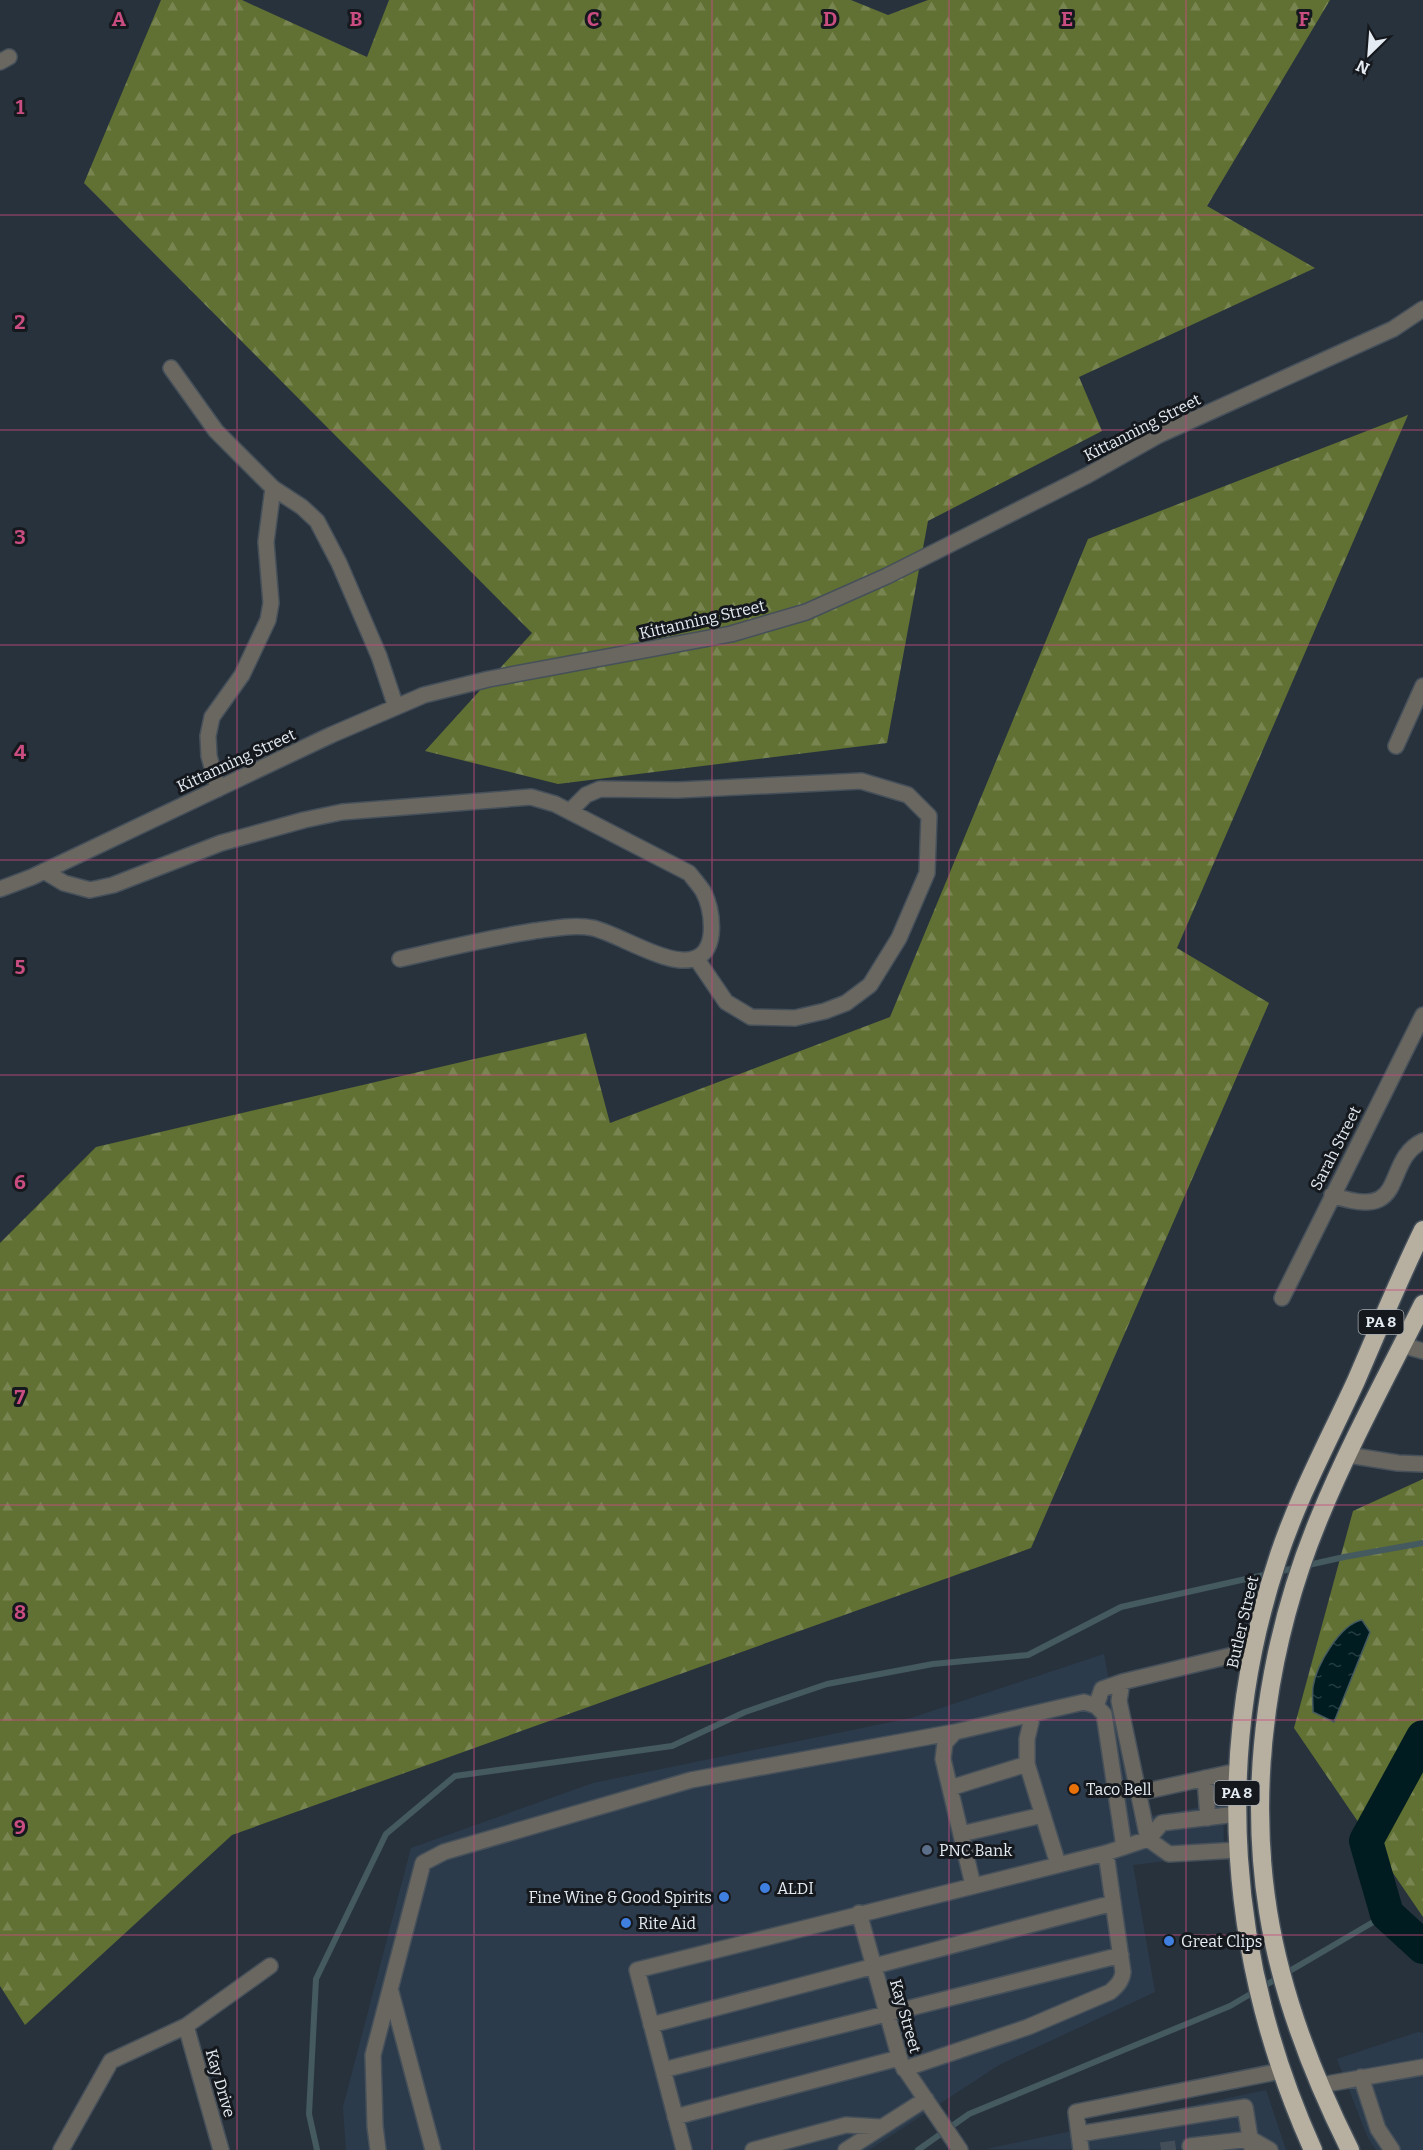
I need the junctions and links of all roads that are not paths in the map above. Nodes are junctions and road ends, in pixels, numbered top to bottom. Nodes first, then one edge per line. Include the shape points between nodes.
1 (1423, 309) edge
2 (171, 368) dead end
3 (273, 488) junction
4 (1423, 686) edge
5 (396, 707) junction
6 (1396, 746) dead end
7 (218, 789) junction
8 (570, 812) junction
9 (44, 871) junction
10 (0, 889) edge
11 (696, 958) junction
12 (400, 959) dead end
13 (1423, 1015) edge
14 (1423, 1141) edge
15 (1332, 1195) junction
16 (1423, 1230) edge
17 (1282, 1298) dead end
18 (1423, 1304) edge
19 (1402, 1345) junction
20 (1423, 1351) edge
21 (1348, 1455) junction
22 (1423, 1464) edge
23 (1254, 1650) junction
24 (1122, 1682) junction
25 (1096, 1706) junction
26 (1034, 1714) junction
27 (955, 1732) junction
28 (1027, 1764) junction
29 (1238, 1771) junction
30 (1206, 1778) junction
31 (950, 1788) junction
32 (1138, 1792) junction
33 (1237, 1814) junction
34 (1043, 1815) junction
35 (1208, 1818) junction
36 (961, 1834) junction
37 (1148, 1839) junction
38 (1124, 1847) junction
39 (1238, 1850) junction
40 (1106, 1853) junction
41 (1058, 1864) junction
42 (973, 1885) junction
43 (1113, 1903) junction
44 (859, 1912) junction
45 (1121, 1955) junction
46 (873, 1965) junction
47 (270, 1966) dead end
48 (390, 1989) junction
49 (886, 2015) junction
50 (651, 2025) junction
51 (186, 2026) junction
52 (901, 2064) junction
53 (1423, 2067) edge
54 (663, 2070) junction
55 (1281, 2071) junction
56 (1361, 2077) junction
57 (1321, 2085) junction
58 (926, 2099) junction
59 (675, 2117) junction
60 (881, 2127) junction
61 (1079, 2134) junction
62 (1252, 2144) edge
63 (1190, 2146) dead end
64 (61, 2150) edge
65 (221, 2150) edge
66 (378, 2150) edge
67 (433, 2150) edge
68 (684, 2150) edge
69 (753, 2150) edge
70 (846, 2150) edge
71 (960, 2150) edge
72 (1081, 2150) edge
73 (1270, 2150) edge
74 (1312, 2150) edge
75 (1350, 2150) edge
76 (1392, 2150) edge

1 - 5 street, Kittanning Street via 1394,329 1159,435 887,576 806,612 731,634 489,679 424,695
2 - 3 street via 216,431
3 - 5 street via 317,521 379,656
3 - 7 street via 266,542 271,603 268,620 242,675 212,717 208,736
4 - 6 street
5 - 7 street, Kittanning Street
7 - 9 street, Kittanning Street
8 - 9 street via 531,797 342,813 221,843 90,890 64,883
8 - 11 street via 689,873 704,893 710,913 707,949
8 - 11 street via 586,795 600,789 861,781 908,795 929,816 927,873 899,938 870,985 846,1003 795,1018 751,1017 726,1002
9 - 10 street, Kittanning Street
11 - 12 street via 676,960 593,928 569,926 491,938
13 - 15 street, Sarah Street
14 - 15 street via 1413,1147 1385,1195 1360,1202
15 - 17 street, Sarah Street
16 - 23 highway, Butler Street / PA 8 via 1290,1523
18 - 19 highway, PA 8
19 - 20 street
19 - 21 highway, PA 8
21 - 22 street
21 - 57 highway, PA 8 via 1319,1516 1286,1616 1267,1712 1261,1814 1268,1910 1278,1958
23 - 24 street
23 - 29 highway, Butler Street / PA 8
24 - 25 street via 1102,1689
24 - 32 street via 1119,1701
25 - 26 street via 1084,1701
25 - 38 street via 1104,1714
26 - 27 street
26 - 28 street via 1027,1739
27 - 31 street via 945,1743 943,1759
27 - 48 street via 691,1780 444,1852 423,1863
28 - 31 street
28 - 34 street
29 - 30 street
29 - 33 highway, Butler Street / PA 8
30 - 32 street
30 - 35 street
31 - 36 street
32 - 37 street
33 - 35 street
33 - 39 highway, Butler Street / PA 8
34 - 36 street
34 - 41 street
35 - 37 street via 1162,1823
36 - 42 street
37 - 38 street
37 - 39 street via 1169,1854
38 - 40 street
39 - 55 highway, Butler Street / PA 8 via 1251,1965
40 - 41 street
40 - 43 street
41 - 42 street
42 - 44 street
43 - 45 street
43 - 46 street
44 - 46 street, Kay Street
44 - 50 street via 637,1970
45 - 49 street
45 - 52 street via 1122,1979 1110,1992 1028,2027
46 - 49 street, Kay Street
46 - 50 street
47 - 51 street
48 - 66 street via 373,2055
48 - 67 street
49 - 52 street, Kay Street
49 - 54 street
50 - 54 street
51 - 64 street via 111,2061
51 - 65 street, Kay Drive
52 - 58 street, Kay Street
52 - 59 street
53 - 56 street
54 - 59 street
55 - 61 street via 1076,2112
55 - 74 highway, PA 8
56 - 57 street
56 - 76 street via 1378,2129
57 - 75 highway, PA 8
58 - 60 street
58 - 71 street, Kay Street
59 - 68 street
60 - 69 street via 846,2125
60 - 70 street
61 - 62 street via 1245,2106
61 - 72 street
62 - 63 street
62 - 73 street

